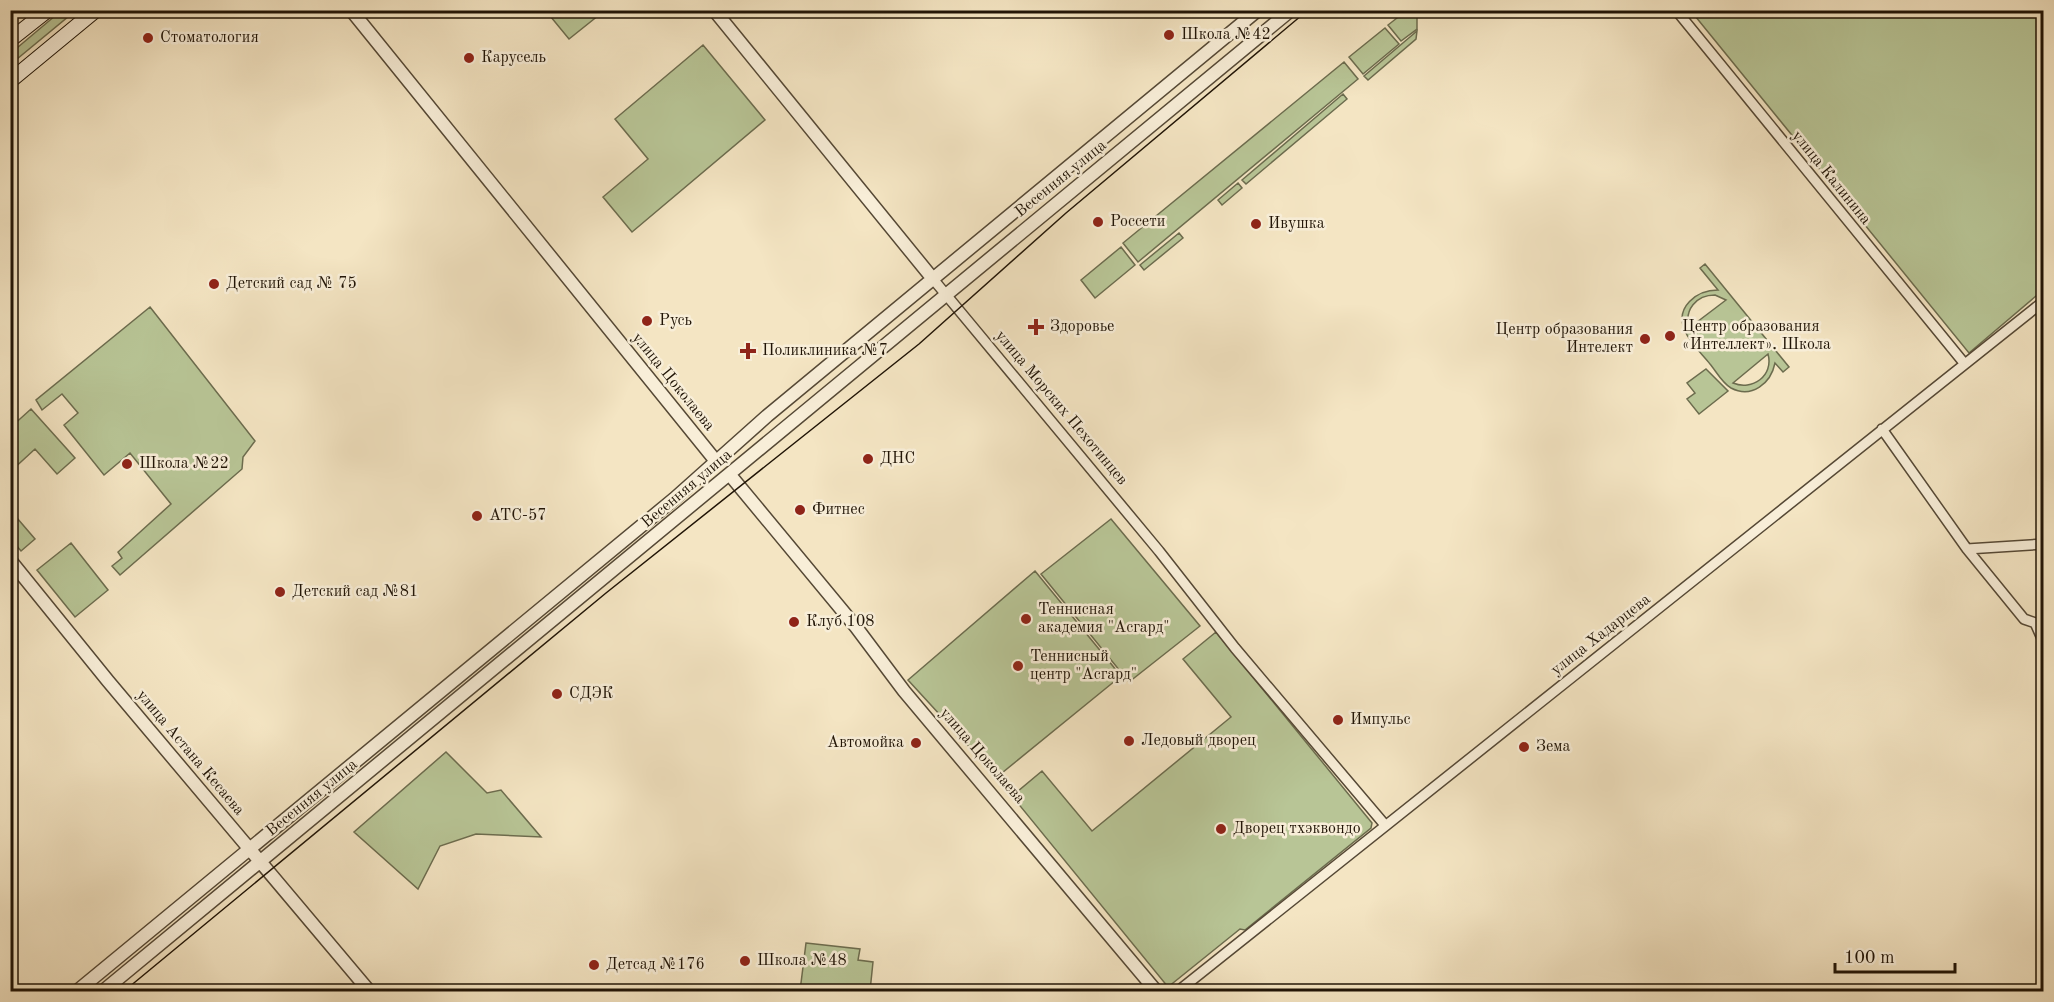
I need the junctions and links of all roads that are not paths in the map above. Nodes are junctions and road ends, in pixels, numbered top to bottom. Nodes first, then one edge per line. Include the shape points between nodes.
1 (48, 10) edge
2 (96, 10) edge
3 (351, 10) edge
4 (714, 10) edge
5 (1258, 10) edge
6 (1291, 10) edge
7 (1676, 10) edge
8 (10, 40) edge
9 (10, 81) edge
10 (933, 279) junction
11 (945, 294) junction
12 (2043, 301) edge
13 (1964, 363) junction
14 (1882, 429) junction
15 (715, 460) junction
16 (730, 475) junction
17 (2043, 544) edge
18 (1966, 549) junction
19 (10, 560) edge
20 (2039, 626) edge
21 (2043, 643) edge
22 (1385, 825) junction
23 (249, 849) junction
24 (260, 862) junction
25 (76, 992) edge
26 (102, 992) edge
27 (370, 992) edge
28 (1158, 992) edge
29 (1178, 992) edge

1 - 8 main road
2 - 9 main road
3 - 15 street, улица Цоколаева
4 - 10 street, улица Морских Пехотинцев
5 - 10 street, Весенняя улица
6 - 11 street, Весенняя улица
7 - 13 street, улица Калинина
10 - 11 street, улица Морских Пехотинцев
10 - 15 street, Весенняя улица
11 - 16 street, Весенняя улица
11 - 22 street, улица Морских Пехотинцев
12 - 13 street, улица Хадарцева
13 - 14 street, улица Хадарцева
14 - 18 street
14 - 22 street, улица Хадарцева
15 - 16 street, улица Цоколаева
15 - 23 street, Весенняя улица via 674,499
16 - 24 street, Весенняя улица
16 - 28 street, улица Цоколаева via 904,691
17 - 18 street
18 - 20 street via 2024,619
19 - 23 street, улица Астана Кесаева
20 - 21 street
22 - 29 street, улица Хадарцева
23 - 24 street, улица Астана Кесаева
23 - 25 street, Весенняя улица
24 - 26 street, Весенняя улица
24 - 27 street, улица Астана Кесаева

